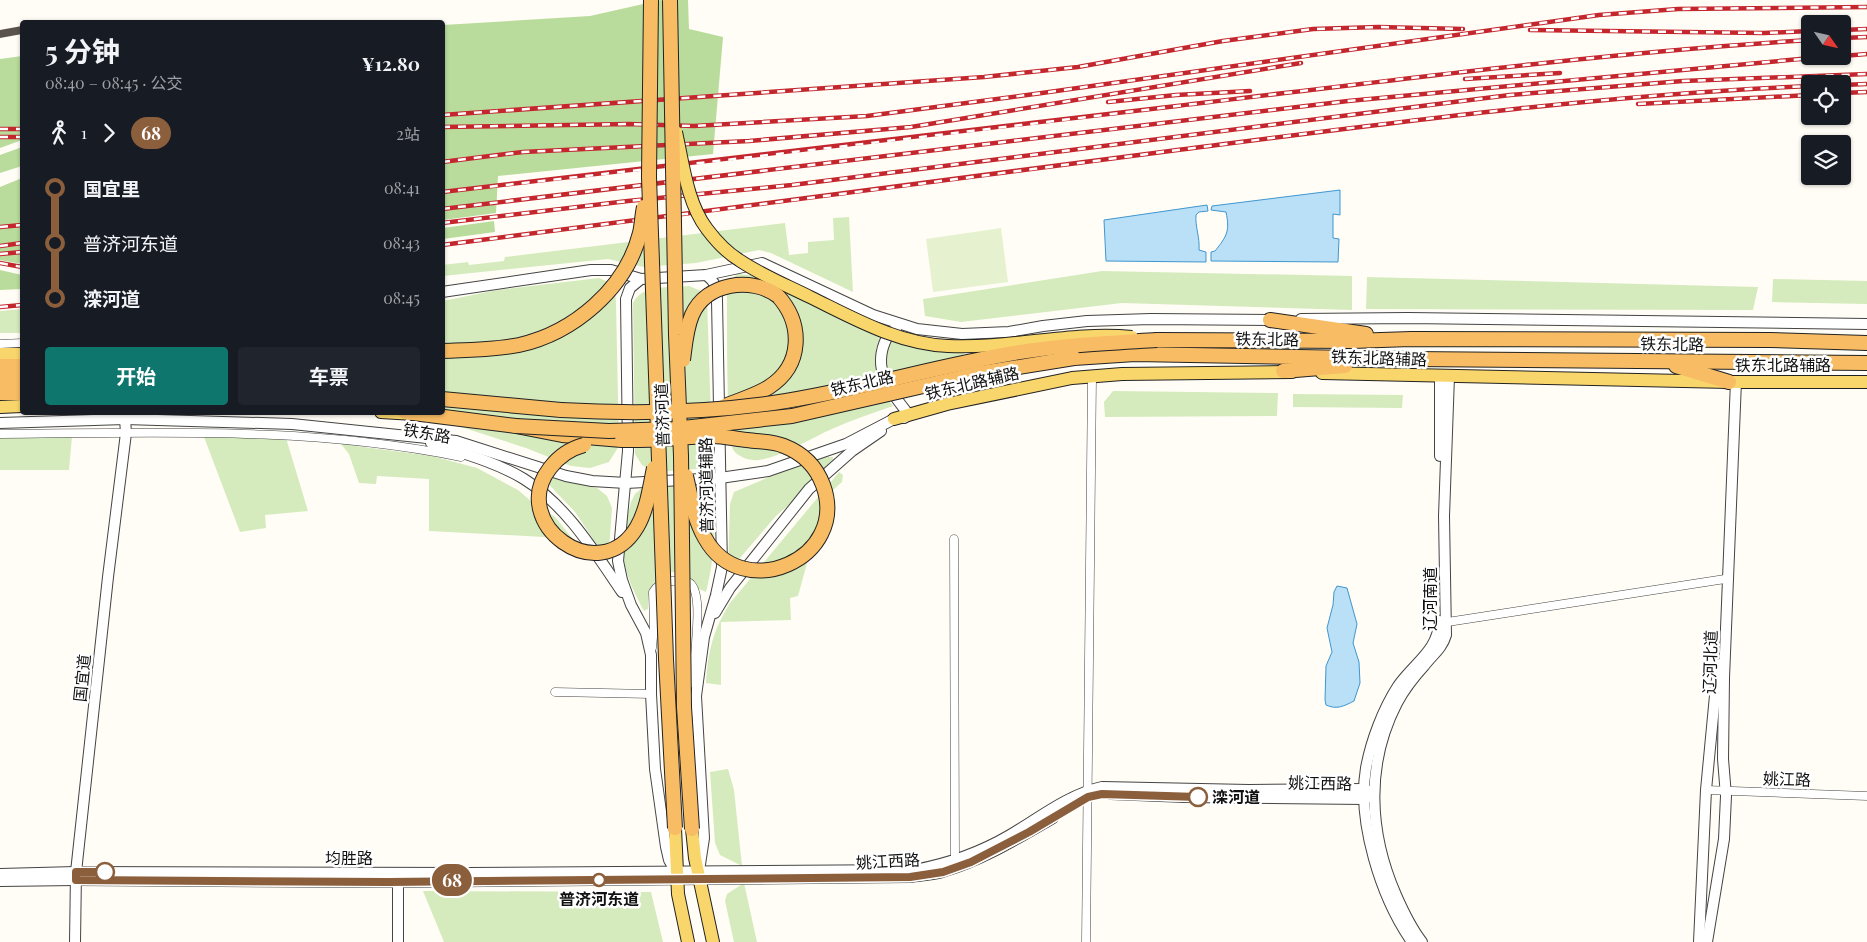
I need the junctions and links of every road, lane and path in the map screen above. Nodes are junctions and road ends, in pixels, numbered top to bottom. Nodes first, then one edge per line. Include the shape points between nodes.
1 (650, 0) edge
2 (670, 0) edge
3 (671, 113) junction
4 (649, 176) junction
5 (706, 275) junction
6 (641, 279) junction
7 (445, 292) edge
8 (1270, 320) junction
9 (1867, 324) edge
10 (909, 326) junction
11 (1411, 339) junction
12 (1157, 340) junction
13 (1867, 343) edge
14 (0, 344) edge
15 (20, 344) edge
16 (445, 351) edge
17 (0, 354) edge
18 (20, 354) edge
19 (1412, 359) junction
20 (1661, 361) junction
21 (1867, 363) edge
22 (0, 366) edge
23 (20, 366) edge
24 (1283, 371) junction
25 (1092, 376) junction
26 (1444, 376) junction
27 (0, 379) edge
28 (20, 379) edge
29 (1733, 381) junction
30 (1867, 382) edge
31 (679, 391) junction
32 (0, 393) edge
33 (20, 393) edge
34 (445, 399) edge
35 (20, 406) edge
36 (0, 407) edge
37 (721, 407) junction
38 (425, 415) edge
39 (909, 415) junction
40 (792, 416) junction
41 (125, 419) junction
42 (894, 419) joint
43 (0, 423) edge
44 (516, 426) junction
45 (674, 429) joint
46 (126, 433) junction
47 (0, 434) edge
48 (409, 436) junction
49 (710, 436) junction
50 (622, 440) junction
51 (659, 451) junction
52 (681, 456) junction
53 (489, 462) junction
54 (720, 478) junction
55 (626, 483) junction
56 (954, 539) dead end
57 (1725, 579) junction
58 (631, 605) junction
59 (1443, 623) junction
60 (708, 626) junction
61 (651, 655) junction
62 (555, 692) dead end
63 (651, 694) junction
64 (696, 696) junction
65 (1706, 790) junction
66 (1726, 793) junction
67 (1088, 794) junction
68 (1368, 794) junction
69 (1867, 796) edge
70 (1867, 800) edge
71 (675, 828) joint
72 (692, 829) joint
73 (955, 860) junction
74 (0, 874) edge
75 (76, 876) junction
76 (677, 876) junction
77 (699, 876) junction
78 (398, 877) junction
79 (0, 881) edge
80 (75, 942) edge
81 (398, 942) edge
82 (688, 942) edge
83 (713, 942) edge
84 (1086, 942) edge
85 (1412, 942) edge
86 (1422, 942) edge
87 (1699, 942) edge
88 (1707, 942) edge

1 - 4 highway, 普济河道, bridge
2 - 3 highway, 普济河道, bridge
3 - 12 main road, bridge via 693,202 718,244 765,275 869,325 921,342 945,346 993,346 1114,335
3 - 31 highway, 普济河道, bridge
4 - 16 highway, bridge via 640,234 629,260 611,288 586,313 556,332 520,344
4 - 51 highway, 普济河道, bridge
5 - 6 street
5 - 10 street via 762,263 873,315
5 - 54 street, 普济河道辅路 via 713,280 717,290
6 - 7 street via 611,270 591,270
6 - 55 street, 普济河道辅路 via 630,288 626,299
8 - 9 street via 1408,318
8 - 10 street via 1087,321 1009,332 962,334
8 - 11 highway
10 - 39 street via 890,332 883,344 881,364 885,383
11 - 12 highway, 铁东北路 via 1352,342
11 - 13 highway, 铁东北路
12 - 37 highway, 铁东北路, bridge via 1061,346 1014,353 774,403
14 - 15 street
17 - 18 main road
19 - 20 highway, 铁东北路
19 - 24 highway
19 - 40 highway, 铁东北路, bridge via 1135,354 1074,358 976,374
20 - 21 highway, 铁东北路
20 - 29 highway
22 - 23 highway
24 - 25 main road, 铁东北路辅路
24 - 26 main road, 铁东北路辅路
25 - 39 main road, 铁东北路辅路 via 947,404
25 - 67 street
26 - 29 main road, 铁东北路辅路
26 - 59 street, 辽河南道
27 - 28 highway
29 - 30 main road, 铁东北路辅路
29 - 57 street, 辽河北道
29 - 66 street, 辽河北道 via 1724,678
31 - 37 highway, bridge via 689,325 700,303 714,292 730,286 745,284 766,288 782,300 794,320 797,336 792,360 785,373 768,387
31 - 52 highway, 普济河道, bridge
32 - 33 highway
34 - 37 highway, 铁东北路, bridge via 624,413 673,413
35 - 36 main road
38 - 44 highway, 铁东路
39 - 42 main road, 铁东北路辅路
39 - 60 street via 872,436 809,489 730,588
40 - 45 highway, 铁东北路, bridge
40 - 49 highway, bridge via 764,427
41 - 43 street, 铁东路
41 - 46 street, 国宜道
41 - 48 street, 铁东路 via 258,422
42 - 54 street via 846,444 768,471
44 - 45 highway, 铁东路, bridge via 609,431
44 - 50 highway, bridge via 562,435
46 - 47 street, 铁东路
46 - 53 street, 铁东路 via 188,432 323,438 428,450
46 - 75 street, 国宜道
48 - 53 street, 铁东路
48 - 55 street, 铁东路 via 474,445 566,476
49 - 50 highway, bridge
49 - 52 highway, bridge via 782,445 797,452 813,467 826,494 827,516 818,540 800,558 780,568 759,571 737,566 722,558 709,544 698,524
50 - 51 highway, bridge via 575,447 558,458 544,478 540,502 544,521 568,546 601,553 631,536 641,520
51 - 71 highway, 普济河道, bridge
52 - 72 highway, 普济河道, bridge via 684,707
53 - 58 street, 铁东路 via 525,480 567,516
54 - 55 street, 铁东路
54 - 60 street, 普济河道辅路 via 722,567
55 - 58 street, 普济河道辅路 via 618,561
56 - 73 street
57 - 59 street
57 - 65 street, 辽河北道 via 1722,659 1716,685
58 - 61 street, 普济河道辅路 via 646,633
59 - 68 street, 辽河南道 via 1446,635 1441,648 1410,682 1397,704
60 - 64 street, 普济河道辅路
61 - 63 street, 普济河道辅路
61 - 64 street, 普济河道辅路 via 653,592 667,582 687,582 695,590 697,600
62 - 63 street
63 - 76 street, 普济河道辅路 via 655,769 666,847
64 - 77 street, 普济河道辅路 via 704,838
65 - 66 street, 姚江路
65 - 87 street, 辽河北道
66 - 69 street, 姚江路
66 - 70 street, 姚江路
66 - 88 street, 辽河北道 via 1720,871
67 - 68 street, 姚江西路 via 1102,788
67 - 73 street, 姚江西路
67 - 77 street, 姚江西路 via 992,852 943,872 910,877
67 - 84 street
68 - 85 street, 辽河南道 via 1372,848 1380,879
68 - 86 street, 辽河南道 via 1386,872
71 - 76 main road
72 - 77 main road
73 - 77 street, 姚江西路 via 914,870
74 - 75 street, 均胜路
75 - 78 street, 均胜路
75 - 79 street, 均胜路
75 - 80 street, 国宜道
76 - 77 street, 均胜路
76 - 78 street, 均胜路
76 - 82 main road
77 - 83 main road
78 - 81 street

